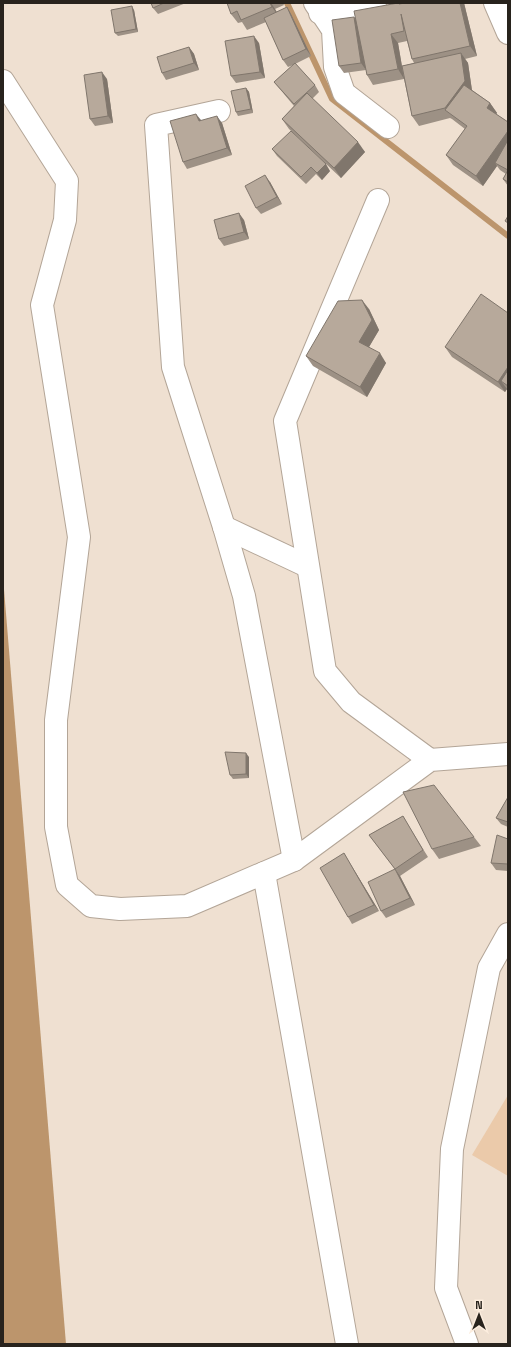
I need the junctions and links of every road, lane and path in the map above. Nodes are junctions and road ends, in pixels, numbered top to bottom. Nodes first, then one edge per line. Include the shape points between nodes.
1 (375, 3) edge
2 (495, 3) edge
3 (318, 8) edge
4 (508, 33) edge
5 (3, 81) edge
6 (219, 111) dead end
7 (388, 127) dead end
8 (378, 200) dead end
9 (224, 527) junction
10 (307, 566) junction
11 (508, 754) edge
12 (430, 760) junction
13 (294, 860) junction
14 (264, 873) junction
15 (508, 934) edge
16 (347, 1344) edge
17 (467, 1344) edge

1 - 3 street
2 - 4 street
3 - 7 street via 333,30 335,67 344,93
5 - 14 street via 66,181 65,220 42,305 79,537 56,720 56,827 66,885 91,906 120,909 187,906
6 - 9 street via 156,125 173,367
8 - 10 street via 285,421
9 - 10 street
9 - 13 street via 244,596
10 - 12 street via 325,670 351,702
11 - 12 street
12 - 13 street
13 - 14 street
14 - 16 street
15 - 17 street via 489,968 452,1149 446,1288

